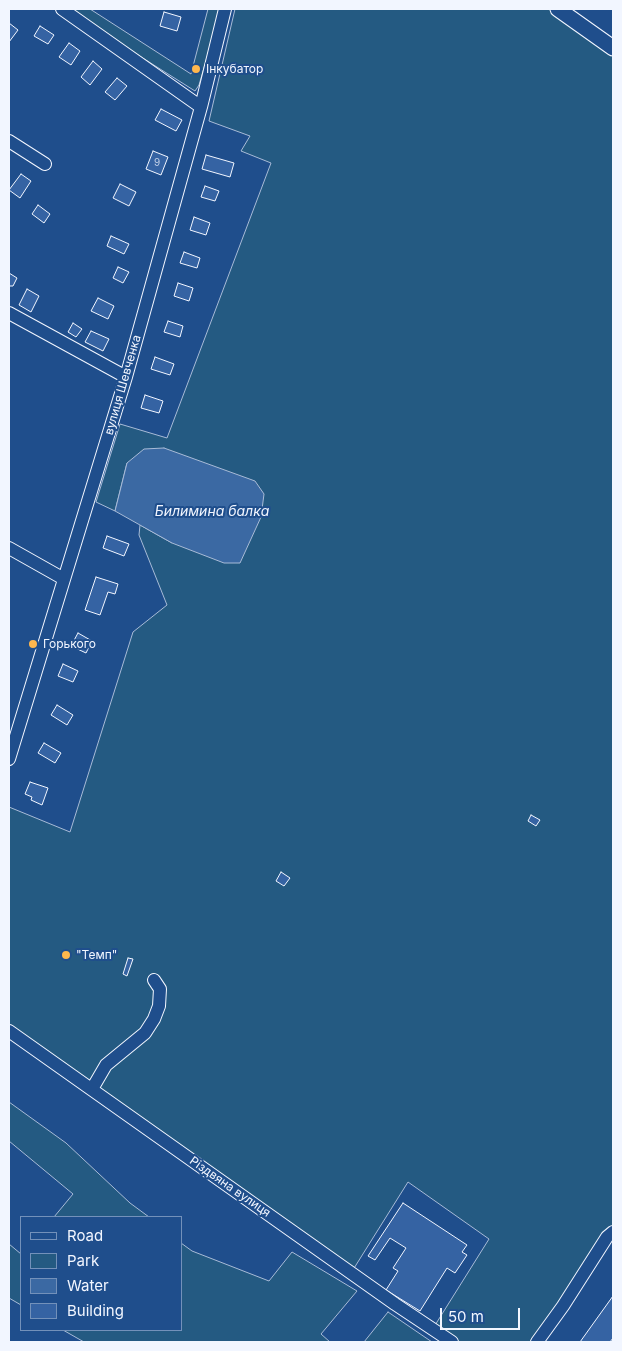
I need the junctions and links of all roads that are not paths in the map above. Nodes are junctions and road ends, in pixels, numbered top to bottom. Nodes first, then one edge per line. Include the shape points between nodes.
1 (62, 9) edge
2 (225, 9) edge
3 (558, 9) edge
4 (613, 48) edge
5 (201, 107) junction
6 (9, 141) edge
7 (44, 164) dead end
8 (9, 313) edge
9 (126, 377) junction
10 (9, 548) edge
11 (64, 579) junction
12 (9, 759) edge
13 (154, 980) dead end
14 (9, 1031) edge
15 (92, 1089) junction
16 (613, 1232) edge
17 (452, 1342) edge
18 (537, 1342) edge

1 - 5 street
2 - 5 street, вулиця Шевченка
3 - 4 main road
5 - 9 street, вулиця Шевченка
6 - 7 street
8 - 9 street
9 - 11 street, вулиця Шевченка
10 - 11 street
11 - 12 street, вулиця Шевченка
13 - 15 street via 160,990 154,1019 145,1033 106,1065
14 - 15 street, Різдвяна вулиця
15 - 17 street, Різдвяна вулиця
16 - 18 street

